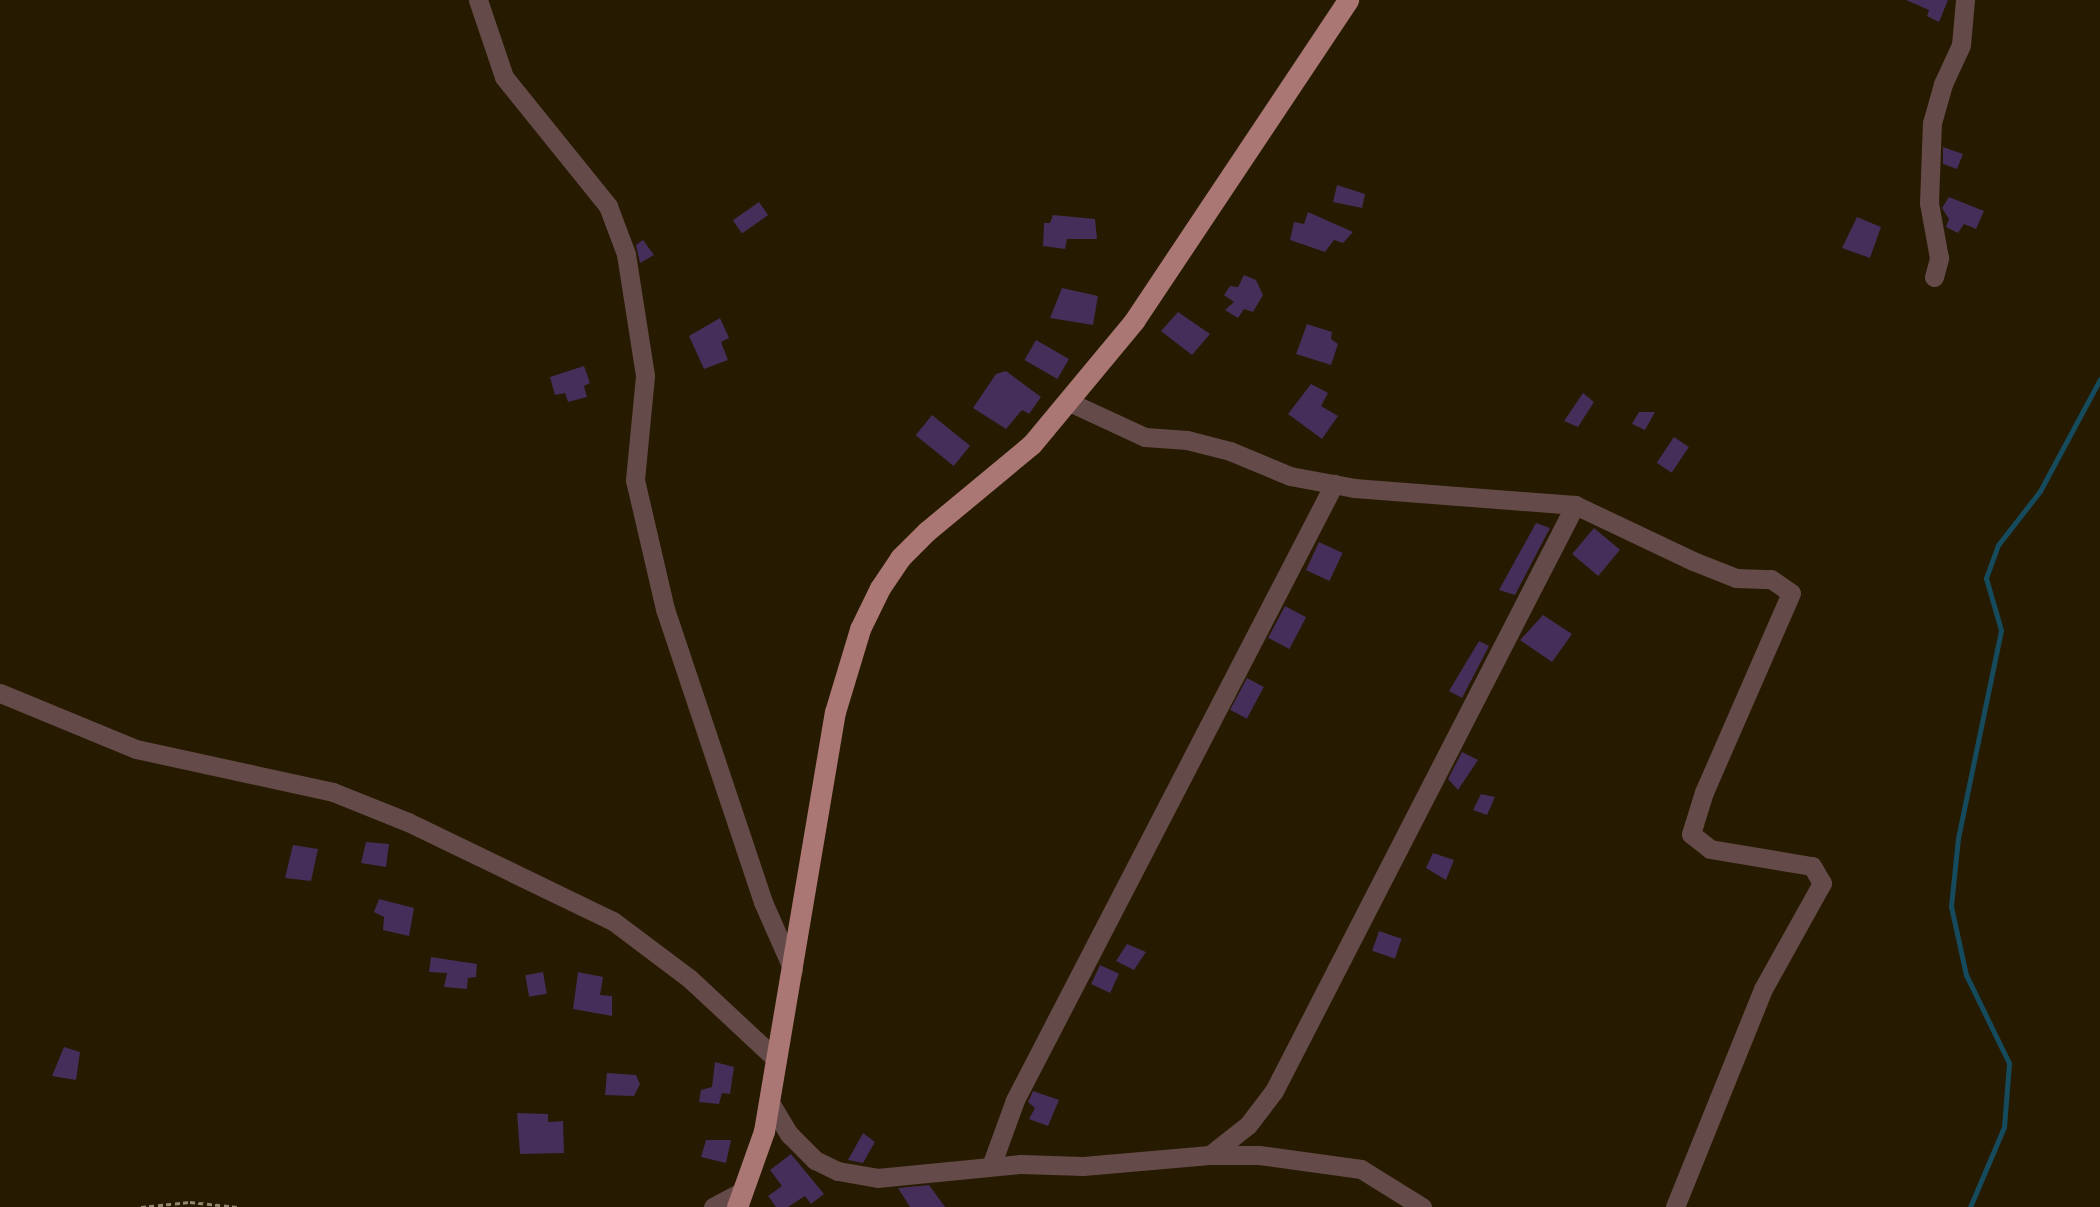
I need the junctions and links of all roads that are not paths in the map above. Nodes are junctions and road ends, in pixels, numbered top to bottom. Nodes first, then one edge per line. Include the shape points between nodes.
1 (478, 0) edge
2 (1348, 0) edge
3 (1965, 0) edge
4 (1934, 277) dead end
5 (1067, 401) junction
6 (1334, 484) junction
7 (1574, 505) junction
8 (0, 692) edge
9 (793, 970) junction
10 (776, 1060) junction
11 (769, 1101) junction
12 (1210, 1155) junction
13 (991, 1166) junction
14 (739, 1200) edge
15 (713, 1207) edge
16 (1422, 1207) edge
17 (1675, 1207) edge

1 - 9 street via 504,77 608,206 626,254 645,376 635,480 656,571 763,902
2 - 5 main road via 1134,321
3 - 4 street via 1961,45 1943,83 1932,123 1929,203 1939,258
5 - 6 street via 1145,437 1187,440 1230,451 1290,476
5 - 9 main road via 1032,444 900,558 880,587 860,629 835,712
6 - 7 street
6 - 13 street via 1015,1100
7 - 12 street via 1274,1091 1248,1125
7 - 17 street via 1693,561 1737,578 1771,579 1791,593 1704,792 1691,834 1710,849 1812,866 1822,883 1763,989
8 - 10 street via 136,749 333,792 408,822 613,921 689,978
9 - 10 main road
10 - 11 main road
11 - 13 street via 789,1134 815,1160 838,1171 877,1178
11 - 14 main road via 764,1131
12 - 13 street via 1083,1166
12 - 16 street via 1259,1155 1361,1169
14 - 15 street

